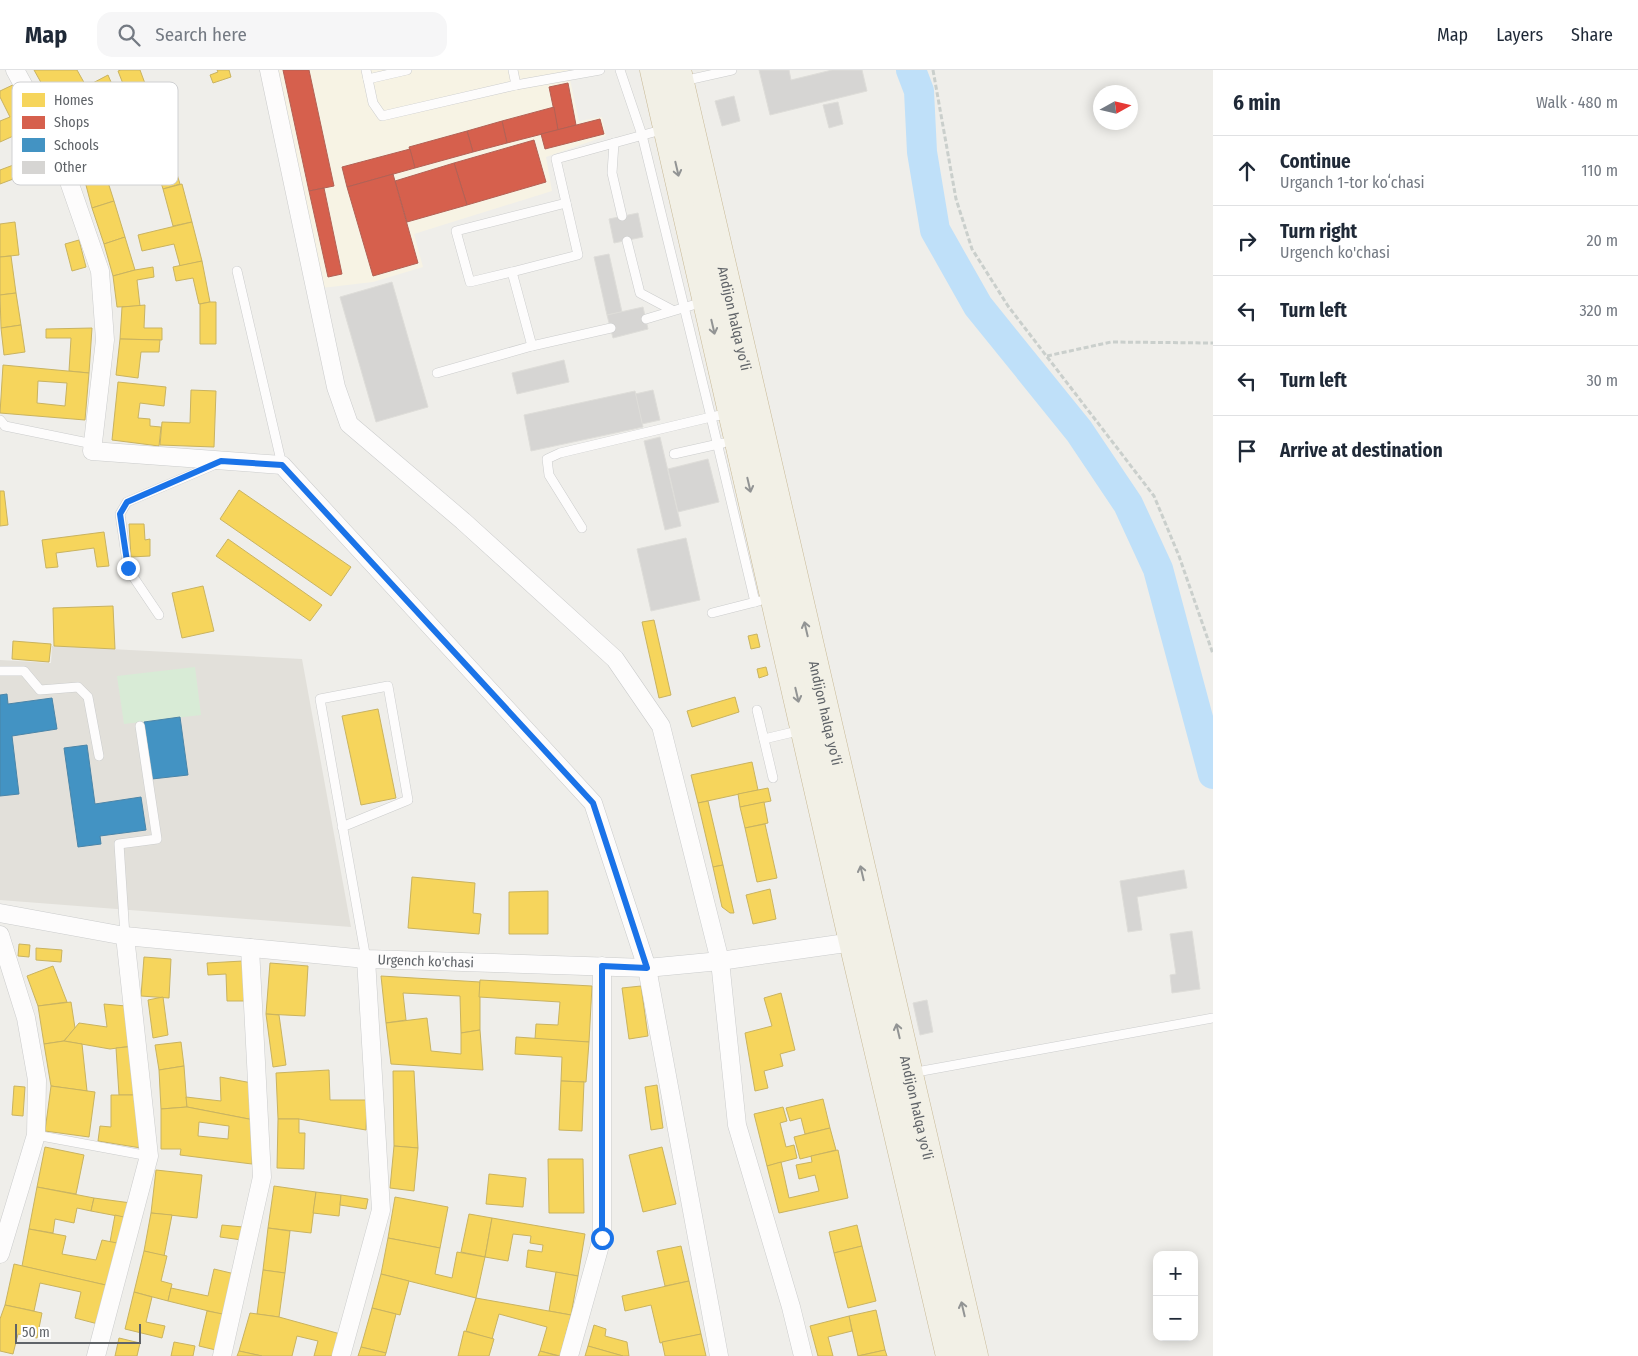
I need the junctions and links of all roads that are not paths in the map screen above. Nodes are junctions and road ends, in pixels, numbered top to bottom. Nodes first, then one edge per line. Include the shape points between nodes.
1 (14, 70) edge
2 (269, 70) edge
3 (407, 70) edge
4 (513, 70) edge
5 (600, 70) edge
6 (620, 70) edge
7 (654, 70) edge
8 (732, 70) edge
9 (367, 74) edge
10 (679, 76) edge
11 (21, 82) edge
12 (516, 86) junction
13 (655, 132) junction
14 (614, 143) junction
15 (71, 185) edge
16 (566, 203) junction
17 (622, 216) dead end
18 (627, 240) dead end
19 (238, 271) dead end
20 (512, 272) junction
21 (695, 304) junction
22 (672, 310) junction
23 (646, 319) dead end
24 (611, 328) dead end
25 (532, 346) junction
26 (437, 373) dead end
27 (722, 415) junction
28 (0, 420) edge
29 (728, 442) junction
30 (93, 444) junction
31 (674, 454) dead end
32 (221, 461) junction
33 (282, 465) junction
34 (582, 528) dead end
35 (765, 599) junction
36 (712, 613) dead end
37 (159, 615) dead end
38 (0, 671) edge
39 (757, 710) dead end
40 (140, 726) dead end
41 (805, 730) junction
42 (764, 739) junction
43 (99, 756) dead end
44 (773, 778) dead end
45 (342, 827) junction
46 (0, 913) edge
47 (0, 935) edge
48 (125, 936) junction
49 (853, 942) junction
50 (250, 948) junction
51 (366, 959) junction
52 (720, 961) junction
53 (602, 966) junction
54 (647, 968) junction
55 (1213, 1018) edge
56 (908, 1073) junction
57 (36, 1135) junction
58 (149, 1156) junction
59 (0, 1254) edge
60 (96, 1356) edge
61 (222, 1356) edge
62 (341, 1356) edge
63 (569, 1356) edge
64 (719, 1356) edge
65 (803, 1356) edge
66 (950, 1356) edge
67 (974, 1356) edge

1 - 11 street
2 - 52 street via 336,387 349,424 463,521 615,659 661,726
3 - 9 lane
4 - 12 lane
5 - 12 lane
6 - 13 lane
7 - 13 highway, Andijon halqa yo‘li
8 - 10 lane
9 - 12 lane via 373,103 382,116
56 -> 10 highway, Andijon halqa yo‘li
13 - 14 lane
13 - 21 highway, Andijon halqa yo‘li
14 - 16 lane via 556,159
14 - 17 lane via 612,173
15 - 30 street via 100,271 105,340
16 - 20 lane via 578,255
16 - 20 lane via 456,231 470,282
18 - 22 lane via 640,293
19 - 33 lane
20 - 25 lane
21 - 22 lane
21 - 27 highway, Andijon halqa yo‘li
22 - 23 lane
24 - 25 lane
25 - 26 lane
27 - 29 highway, Andijon halqa yo‘li
27 - 34 lane via 560,453 547,460 549,475
28 - 30 lane via 5,426
29 - 31 lane
29 - 35 highway, Andijon halqa yo‘li
30 - 32 street via 92,451
32 - 33 street
32 - 37 lane via 127,502 120,514 128,568
33 - 54 street via 593,803
35 - 36 lane
35 -> 41 highway, Andijon halqa yo‘li
38 - 43 lane via 24,672 40,690 78,687 88,697
39 - 42 lane
40 - 48 lane via 157,839 119,844
41 - 42 lane
41 - 49 highway, Andijon halqa yo‘li
42 - 44 lane
45 - 45 lane via 320,699 388,686 408,800
45 - 51 lane
46 - 48 street, Urgench ko'chasi
47 - 57 street via 26,1018 37,1080
48 - 50 street, Urgench ko'chasi
48 - 58 street
49 - 52 street, Urgench ko'chasi
49 - 66 highway, Andijon halqa yo‘li
50 - 51 street, Urgench ko'chasi
50 - 61 street via 262,1178
51 - 53 street, Urgench ko'chasi
51 - 62 street via 381,1210
52 - 54 street, Urgench ko'chasi
52 - 65 street via 737,1125 792,1307
53 - 54 street, Urgench ko'chasi
53 - 63 street via 602,1238
54 - 64 street
55 - 56 lane
67 -> 56 highway, Andijon halqa yo‘li
57 - 58 lane
57 - 59 street
58 - 60 street

